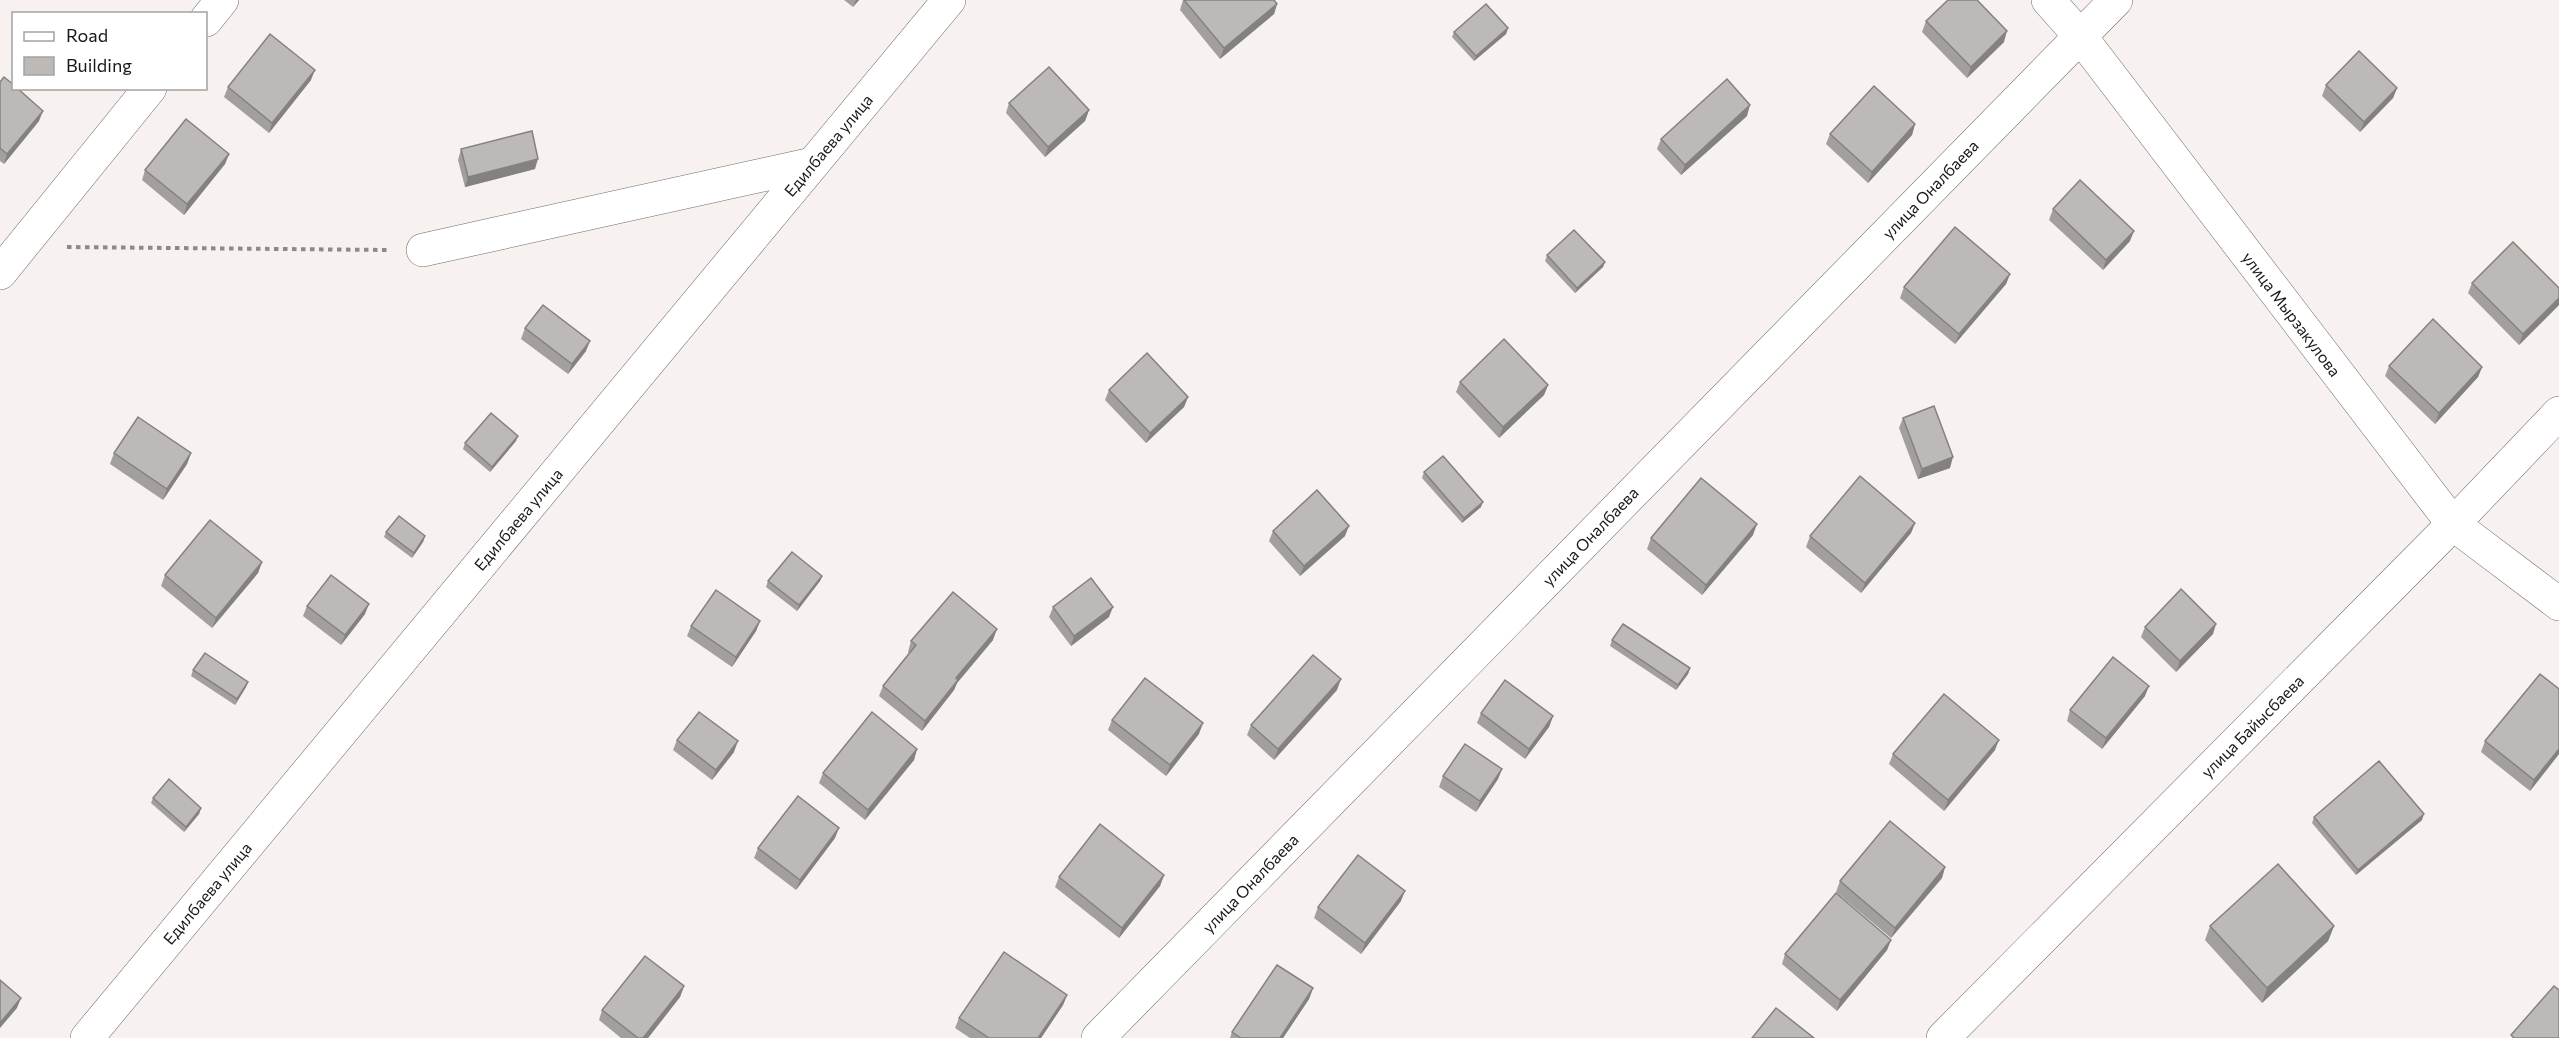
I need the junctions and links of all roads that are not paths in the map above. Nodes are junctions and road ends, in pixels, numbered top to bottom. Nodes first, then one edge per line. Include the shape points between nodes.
1 (222, 0) edge
2 (949, 0) edge
3 (2048, 0) edge
4 (2116, 0) edge
5 (207, 19) edge
6 (2081, 35) junction
7 (148, 90) edge
8 (812, 164) junction
9 (423, 250) road end
10 (0, 273) edge
11 (2559, 413) edge
12 (2453, 524) junction
13 (2559, 604) edge
14 (87, 1038) edge
15 (1098, 1038) edge
16 (1943, 1038) edge

1 - 5 street
2 - 8 street, Едилбаева улица
3 - 6 street, улица Мырзакулова
4 - 6 street, улица Оналбаева
6 - 12 street, улица Мырзакулова
6 - 15 street, улица Оналбаева
7 - 10 street
8 - 9 street
8 - 14 street, Едилбаева улица
11 - 12 street, улица Байысбаева
12 - 13 street, улица Мырзакулова
12 - 16 street, улица Байысбаева

